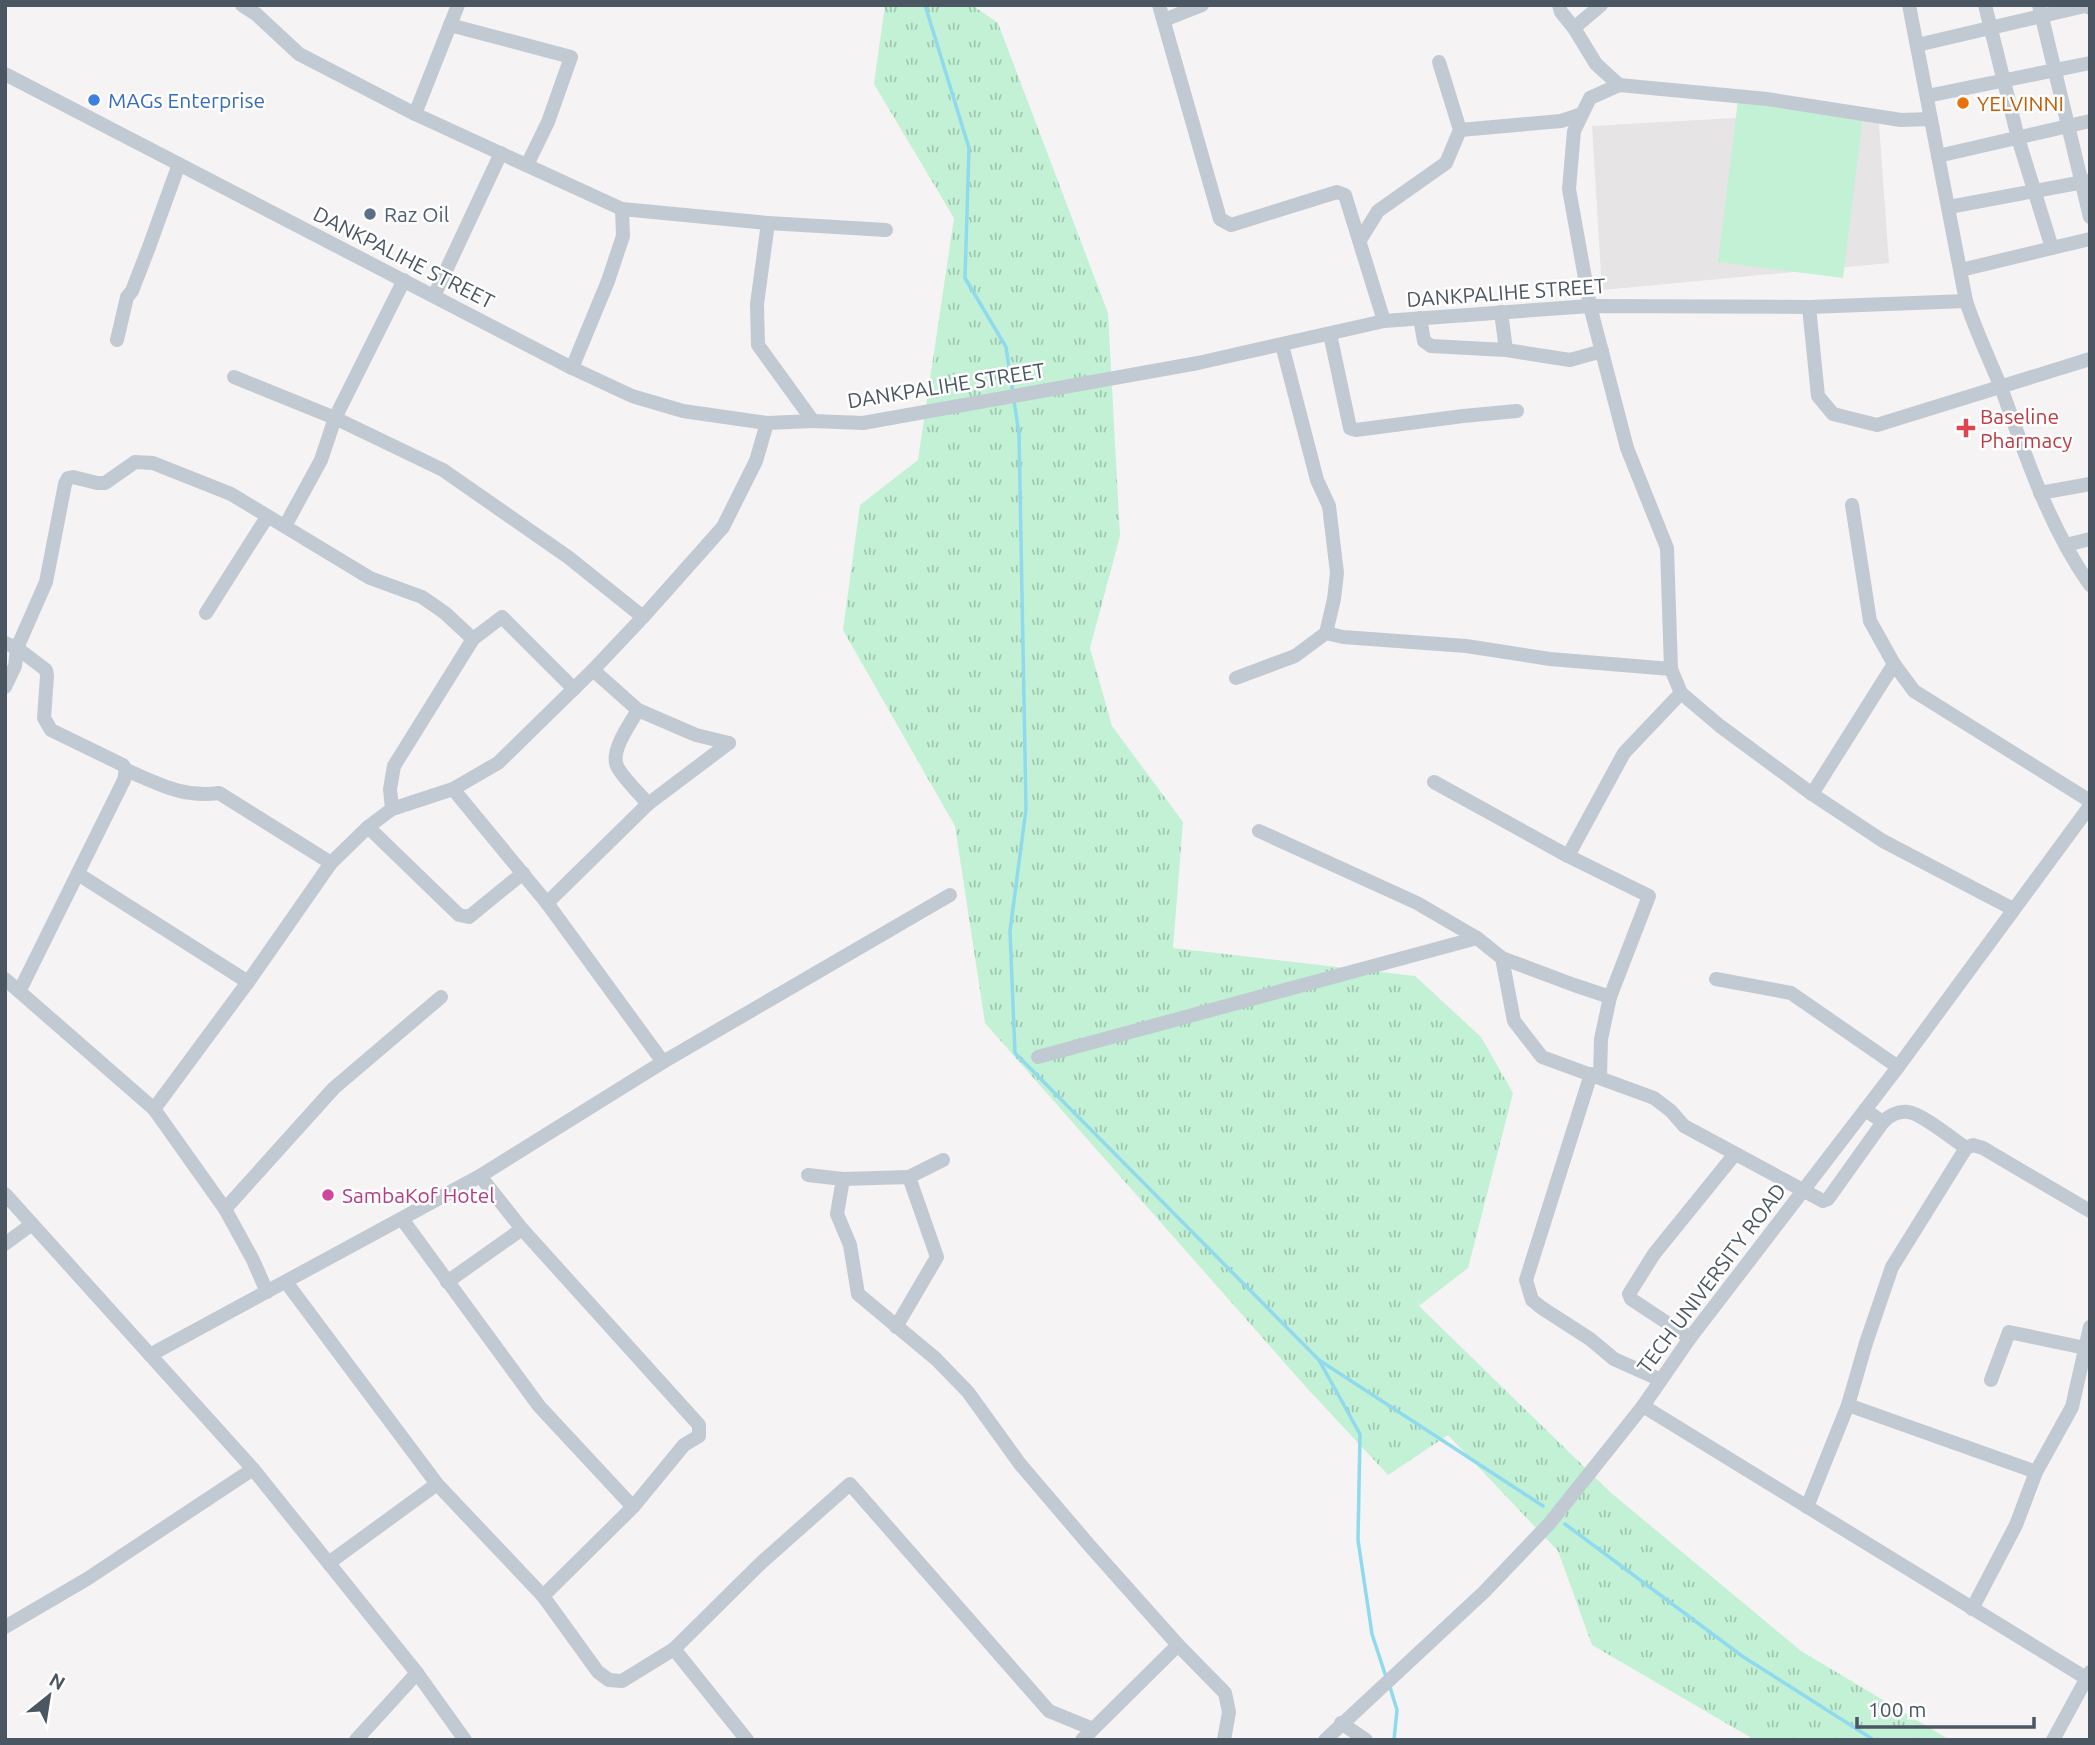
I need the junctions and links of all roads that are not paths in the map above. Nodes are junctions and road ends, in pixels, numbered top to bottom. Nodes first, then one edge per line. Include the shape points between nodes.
1 (242, 5) edge
2 (458, 5) edge
3 (1159, 5) edge
4 (1202, 5) edge
5 (1559, 5) edge
6 (1601, 5) edge
7 (1909, 5) edge
8 (1985, 5) edge
9 (2090, 8) edge
10 (2041, 10) edge
11 (1164, 20) junction
12 (450, 25) junction
13 (1574, 28) junction
14 (1991, 28) junction
15 (1917, 45) junction
16 (1439, 62) dead end
17 (2090, 63) edge
18 (2055, 70) junction
19 (5, 74) edge
20 (2004, 80) junction
21 (1619, 85) junction
22 (1927, 96) junction
23 (415, 114) junction
24 (1582, 114) junction
25 (1931, 119) junction
26 (2090, 121) edge
27 (2068, 126) junction
28 (1460, 130) junction
29 (2018, 138) junction
30 (500, 153) junction
31 (1938, 156) junction
32 (178, 164) junction
33 (527, 164) junction
34 (2086, 181) edge
35 (2036, 191) junction
36 (1949, 207) junction
37 (622, 209) junction
38 (2090, 217) edge
39 (768, 223) junction
40 (886, 230) dead end
41 (2090, 239) edge
42 (1360, 240) junction
43 (2052, 248) junction
44 (1961, 270) junction
45 (404, 280) junction
46 (434, 296) junction
47 (1966, 301) junction
48 (1590, 306) junction
49 (1809, 307) junction
50 (1501, 312) junction
51 (1420, 318) junction
52 (1384, 321) junction
53 (1330, 334) junction
54 (117, 340) dead end
55 (1282, 345) junction
56 (1506, 350) junction
57 (1602, 351) junction
58 (2090, 359) edge
59 (572, 368) junction
60 (234, 377) dead end
61 (2000, 387) junction
62 (1517, 411) dead end
63 (335, 418) junction
64 (813, 421) junction
65 (767, 423) junction
66 (2090, 484) edge
67 (2040, 492) junction
68 (1852, 505) dead end
69 (267, 517) junction
70 (285, 526) junction
71 (2090, 539) edge
72 (2066, 545) junction
73 (2090, 585) edge
74 (206, 614) dead end
75 (643, 617) junction
76 (1326, 632) junction
77 (473, 639) junction
78 (11, 645) edge
79 (1894, 664) junction
80 (1671, 669) junction
81 (593, 670) junction
82 (1236, 678) dead end
83 (5, 687) edge
84 (574, 689) junction
85 (1681, 693) junction
86 (638, 710) junction
87 (126, 770) junction
88 (1434, 782) dead end
89 (453, 789) junction
90 (1812, 794) junction
91 (2090, 801) edge
92 (649, 804) junction
93 (2090, 806) edge
94 (392, 808) junction
95 (368, 827) junction
96 (1259, 831) dead end
97 (1568, 856) junction
98 (331, 863) junction
99 (523, 873) junction
100 (78, 874) junction
101 (950, 895) dead end
102 (547, 903) junction
103 (2013, 909) junction
104 (1476, 938) junction
105 (1502, 958) junction
106 (5, 978) edge
107 (1716, 979) dead end
108 (248, 982) junction
109 (20, 990) junction
110 (441, 997) dead end
111 (1610, 997) junction
112 (1038, 1057) dead end
113 (663, 1062) junction
114 (1898, 1067) junction
115 (1596, 1076) junction
116 (154, 1110) junction
117 (1865, 1110) junction
118 (1883, 1122) junction
119 (1966, 1148) junction
120 (1735, 1154) junction
121 (943, 1160) dead end
122 (808, 1175) dead end
123 (480, 1176) junction
124 (909, 1177) junction
125 (843, 1179) junction
126 (1803, 1189) junction
127 (5, 1195) edge
128 (225, 1209) junction
129 (2090, 1211) edge
130 (402, 1219) junction
131 (32, 1224) junction
132 (522, 1229) junction
133 (5, 1244) edge
134 (286, 1282) junction
135 (447, 1282) junction
136 (267, 1292) junction
137 (896, 1327) junction
138 (2090, 1327) edge
139 (1690, 1338) junction
140 (2088, 1348) edge
141 (150, 1355) junction
142 (1661, 1380) junction
143 (1992, 1380) dead end
144 (1848, 1405) junction
145 (1643, 1406) junction
146 (253, 1469) junction
147 (2036, 1472) junction
148 (438, 1484) junction
149 (634, 1507) junction
150 (1807, 1507) junction
151 (330, 1562) junction
152 (542, 1596) junction
153 (1972, 1609) junction
154 (5, 1627) edge
155 (1178, 1645) junction
156 (674, 1649) junction
157 (417, 1673) junction
158 (2088, 1675) edge
159 (1341, 1723) junction
160 (1093, 1729) junction
161 (356, 1740) edge
162 (465, 1740) edge
163 (747, 1740) edge
164 (1082, 1740) edge
165 (1224, 1740) edge
166 (1325, 1740) edge
167 (1366, 1740) edge
168 (2053, 1740) edge

1 - 23 street via 299,54
2 - 12 street
3 - 11 street
4 - 11 street
5 - 13 street
6 - 13 street
7 - 15 street
8 - 14 street
9 - 10 street
10 - 14 street
10 - 18 street
11 - 42 street via 1220,219 1231,225 1337,192 1345,195
12 - 23 street
12 - 33 street via 571,57
13 - 21 street via 1596,64
14 - 15 street
14 - 20 street
15 - 22 street
16 - 28 street
17 - 18 street
18 - 20 street
18 - 27 street
19 - 32 street, DANKPALIHE STREET
20 - 22 street
20 - 29 street
21 - 24 street via 1590,98
21 - 25 street via 1767,99 1901,120
22 - 25 street
23 - 30 street
24 - 28 street via 1561,121
24 - 48 street via 1574,131 1569,189
25 - 31 street
26 - 27 street
27 - 29 street
27 - 34 street
28 - 42 street via 1446,163 1378,211
29 - 31 street
29 - 35 street
30 - 33 street
30 - 46 street
31 - 36 street
32 - 45 street, DANKPALIHE STREET
32 - 54 street via 127,297
33 - 37 street
34 - 35 street
34 - 38 street
35 - 36 street
35 - 43 street
36 - 44 street
37 - 39 street
37 - 59 street via 623,236
39 - 40 street
39 - 64 street via 757,304 758,345
41 - 43 street
42 - 52 street
43 - 44 street
44 - 47 street
45 - 46 street, DANKPALIHE STREET
45 - 63 street
46 - 59 street, DANKPALIHE STREET
47 - 49 street, DANKPALIHE STREET
47 - 61 street
48 - 49 street, DANKPALIHE STREET
48 - 50 street, DANKPALIHE STREET
48 - 57 street
49 - 61 street via 1818,396 1833,415 1877,425
50 - 51 street, DANKPALIHE STREET
50 - 56 street
51 - 52 street, DANKPALIHE STREET
51 - 56 street via 1424,341 1431,346
52 - 53 street, DANKPALIHE STREET
53 - 55 street, DANKPALIHE STREET
53 - 62 street via 1350,428
55 - 64 street, DANKPALIHE STREET via 863,423
55 - 76 street via 1317,480 1329,506 1337,573
56 - 57 street via 1570,360
57 - 80 street via 1627,448 1667,548
58 - 61 street
59 - 65 street, DANKPALIHE STREET via 632,396 683,411
60 - 63 street
61 - 67 street
63 - 70 street via 321,460
63 - 75 street via 443,470 568,556
64 - 65 street, DANKPALIHE STREET
65 - 75 street via 756,461 723,527
66 - 67 street
67 - 72 street
68 - 79 street via 1870,621
69 - 70 street
69 - 74 street
69 - 78 street via 231,494 153,463 135,462 105,483 68,478 46,582
70 - 77 street via 370,578 422,597
71 - 72 street
72 - 73 street
75 - 81 street
76 - 80 street
76 - 82 street via 1295,656
77 - 84 street via 502,617
77 - 94 street via 394,766
78 - 83 street via 15,666
78 - 87 street via 46,670 44,718 51,730
79 - 90 street
79 - 91 street via 1913,691
80 - 85 street
81 - 84 street
81 - 86 street
84 - 89 street via 498,763
85 - 90 street
85 - 97 street via 1624,753
86 - 92 street via 615,758
86 - 92 street via 696,735 729,743
87 - 98 street via 174,790 200,796 219,793
87 - 100 street
88 - 97 street
89 - 94 street
89 - 99 street
90 - 103 street via 1883,841
92 - 102 street
93 - 103 street, TECH UNIVERSITY ROAD
94 - 95 street
95 - 98 street
95 - 99 street via 458,915 469,917
96 - 104 street via 1418,903
97 - 111 street via 1649,896
98 - 108 street
99 - 102 street
100 - 108 street
100 - 109 street
101 - 113 street
102 - 113 street
103 - 114 street, TECH UNIVERSITY ROAD
104 - 105 street
104 - 112 street
105 - 111 street
105 - 115 street via 1514,1021 1542,1057
106 - 109 street
107 - 114 street via 1791,993
108 - 116 street
109 - 116 street
110 - 128 street via 334,1088
111 - 115 street
113 - 123 street
114 - 117 street, TECH UNIVERSITY ROAD
115 - 120 street via 1654,1098 1684,1126
115 - 142 street via 1526,1280 1532,1300 1542,1308 1614,1359
116 - 128 street
117 - 118 street
117 - 126 street, TECH UNIVERSITY ROAD
118 - 119 street via 1891,1115 1909,1112
118 - 126 street via 1828,1199 1823,1201
119 - 129 street via 1983,1148
119 - 144 street via 1892,1267
120 - 126 street
120 - 139 street via 1654,1254 1629,1294
121 - 124 street
122 - 125 street
123 - 130 street
123 - 132 street
124 - 125 street
124 - 137 street via 937,1257
125 - 137 street via 837,1214 850,1245 858,1294
126 - 139 street, TECH UNIVERSITY ROAD
127 - 131 street
128 - 136 street
130 - 134 street
130 - 135 street
131 - 133 street
131 - 141 street
132 - 135 street
132 - 149 street via 699,1425 698,1436 684,1445
134 - 136 street
134 - 148 street
135 - 149 street via 539,1406
136 - 141 street
137 - 155 street via 968,1392 1020,1464
138 - 140 street
139 - 142 street, TECH UNIVERSITY ROAD
140 - 143 street via 2008,1332
140 - 147 street via 2072,1407
141 - 146 street
142 - 145 street, TECH UNIVERSITY ROAD
144 - 147 street
144 - 150 street
145 - 150 street
145 - 159 street, TECH UNIVERSITY ROAD via 1549,1524 1484,1592
146 - 151 street
146 - 154 street via 87,1579
147 - 153 street
148 - 151 street
148 - 152 street
149 - 152 street
150 - 153 street
151 - 157 street
152 - 156 street via 598,1672 610,1680 622,1681
153 - 158 street
155 - 160 street
155 - 165 street via 1225,1693 1229,1712
156 - 160 street via 850,1484 1049,1711
156 - 163 street
157 - 161 street
157 - 162 street
158 - 168 street
159 - 166 street, TECH UNIVERSITY ROAD
159 - 167 street
160 - 164 street

